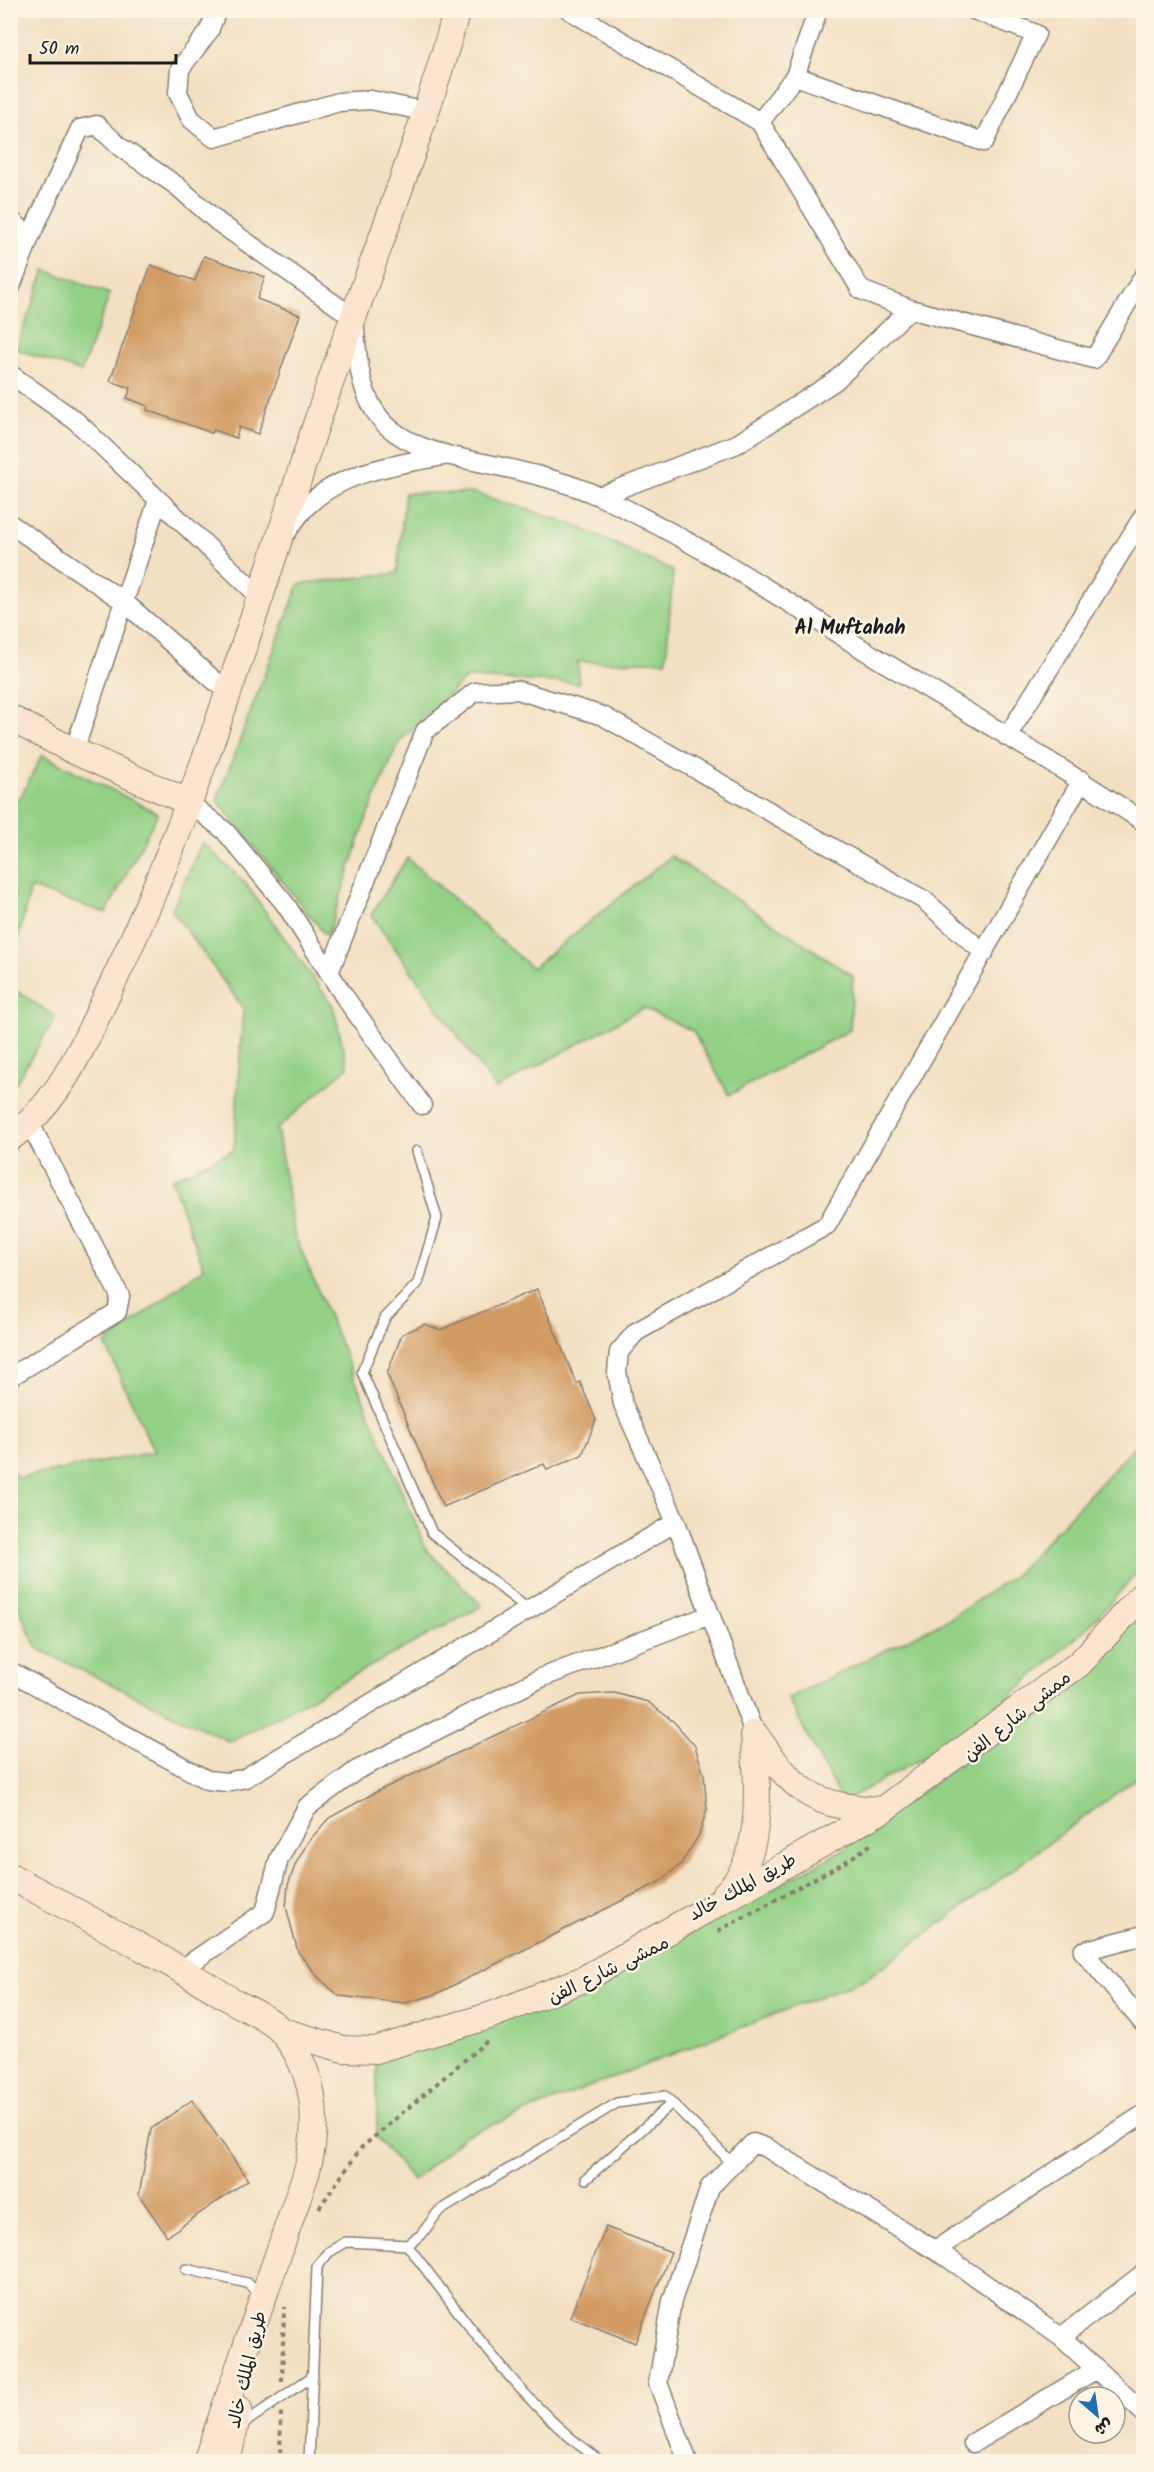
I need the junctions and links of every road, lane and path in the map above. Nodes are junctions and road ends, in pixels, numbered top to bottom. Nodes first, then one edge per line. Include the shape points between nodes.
1 (217, 10) edge
2 (457, 10) edge
3 (569, 10) edge
4 (818, 10) edge
5 (974, 10) edge
6 (795, 76) junction
7 (427, 112) junction
8 (760, 122) junction
9 (10, 219) edge
10 (30, 237) junction
11 (1143, 275) edge
12 (10, 289) edge
13 (910, 309) junction
14 (354, 318) junction
15 (10, 374) edge
16 (444, 456) junction
17 (600, 496) junction
18 (158, 500) junction
19 (1143, 514) edge
20 (10, 524) edge
21 (280, 540) junction
22 (259, 596) junction
23 (123, 601) junction
24 (230, 694) junction
25 (10, 718) edge
26 (1007, 737) junction
27 (74, 751) junction
28 (1082, 780) junction
29 (188, 802) junction
30 (1143, 822) edge
31 (984, 953) junction
32 (329, 973) junction
33 (422, 1105) dead end
34 (20, 1131) edge
35 (417, 1151) dead end
36 (10, 1377) edge
37 (676, 1521) junction
38 (1143, 1593) edge
39 (529, 1610) junction
40 (710, 1615) junction
41 (10, 1671) edge
42 (754, 1733) junction
43 (882, 1810) junction
44 (876, 1841) dead end
45 (10, 1876) edge
46 (679, 1925) junction
47 (711, 1935) dead end
48 (1143, 1935) edge
49 (182, 1969) junction
50 (1143, 2024) edge
51 (282, 2031) junction
52 (494, 2038) dead end
53 (672, 2103) junction
54 (1143, 2114) edge
55 (733, 2164) junction
56 (586, 2179) dead end
57 (314, 2215) dead end
58 (407, 2245) junction
59 (935, 2250) junction
60 (186, 2269) dead end
61 (1143, 2273) edge
62 (272, 2293) junction
63 (1060, 2337) junction
64 (1095, 2370) junction
65 (313, 2376) junction
66 (282, 2397) junction
67 (1143, 2413) edge
68 (234, 2429) junction
69 (973, 2443) dead end
70 (206, 2462) edge
71 (227, 2462) edge
72 (280, 2462) edge
73 (309, 2462) edge
74 (602, 2462) edge
75 (688, 2462) edge

1 - 7 street via 209,31 180,69 178,93 191,119 214,138 339,102 371,100
2 - 7 street
3 - 8 street
4 - 6 street
5 - 6 street via 1036,34 984,142
6 - 8 street
7 - 14 street
8 - 13 street via 861,290
9 - 10 street
10 - 12 street
10 - 14 street via 80,129 97,125 218,222
11 - 13 street via 1094,358
13 - 17 street via 835,381 737,444
14 - 16 street via 364,389 377,416 396,434
14 - 21 street
15 - 18 street via 76,421
16 - 17 street via 550,479
16 - 21 street via 390,465 332,487 307,506
17 - 26 street via 710,555
18 - 22 street
18 - 23 street
19 - 26 street
20 - 23 street
21 - 22 street
22 - 24 street
23 - 24 street
23 - 27 street
24 - 29 street
25 - 27 street
26 - 28 street
27 - 29 street
28 - 30 street
28 - 31 street
29 - 32 street via 225,831 286,905
29 - 34 street via 130,946 69,1074
31 - 32 street via 924,900 603,716 517,690 475,692 425,731
31 - 37 street via 827,1225 636,1332 619,1352 616,1372 623,1404
32 - 33 street
34 - 36 street via 120,1296 117,1312
35 - 39 lane via 437,1218 418,1283 385,1318 362,1372 432,1533
37 - 39 street
37 - 40 street
38 - 43 street, طريق الملك خالد via 1080,1663
39 - 41 street via 244,1779 227,1782 207,1780
40 - 42 street
40 - 49 street via 543,1677 357,1770 307,1807 279,1859 265,1912
42 - 43 street via 776,1765 804,1793 849,1808
42 - 46 street via 757,1786 752,1841 744,1868 727,1893
43 - 46 street, طريق الملك خالد
44 - 47 path via 847,1861
45 - 49 street
46 - 51 street, طريق الملك خالد via 584,1979 413,2041 375,2050 343,2049
48 - 50 street via 1083,1951
49 - 51 street
51 - 62 street via 312,2087 314,2148
52 - 57 path via 484,2042 361,2148
53 - 55 lane
53 - 56 lane
53 - 58 lane via 666,2096 617,2103 438,2212 421,2235
54 - 59 street
55 - 59 street via 753,2143 767,2148
55 - 75 street via 710,2187 672,2301 658,2383
58 - 65 lane via 346,2242 329,2252 317,2267
58 - 74 lane via 534,2406 574,2443
59 - 63 street
60 - 62 lane
61 - 63 street
62 - 66 path
62 - 68 street, طريق الملك خالد
62 - 70 street
63 - 64 street
64 - 67 street
64 - 69 street
65 - 66 lane
65 - 73 lane
66 - 68 lane
66 - 72 path
68 - 71 street, طريق الملك خالد

